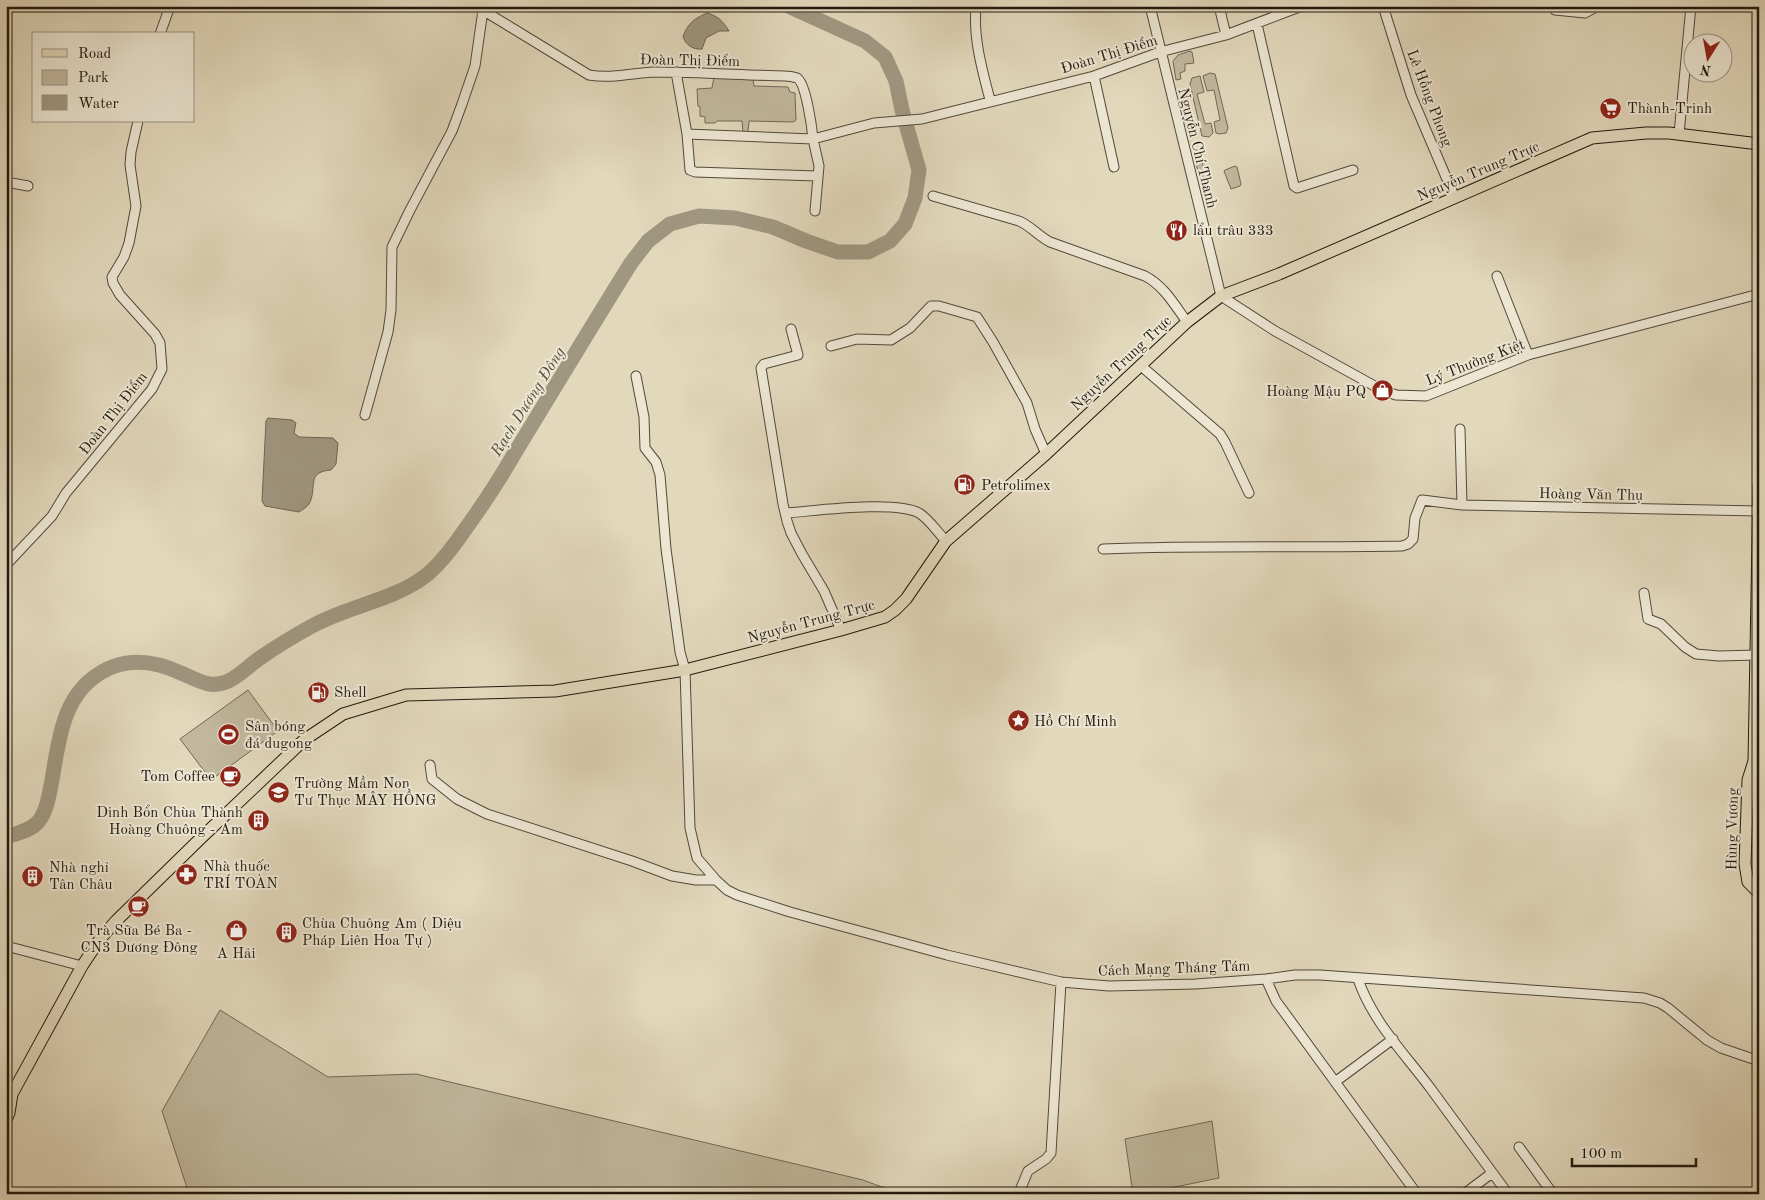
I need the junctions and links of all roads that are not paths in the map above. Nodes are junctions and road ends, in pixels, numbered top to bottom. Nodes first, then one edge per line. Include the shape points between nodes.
1 (170, 6) edge
2 (976, 6) edge
3 (1150, 6) edge
4 (1219, 6) edge
5 (1302, 6) edge
6 (1383, 6) edge
7 (1598, 6) edge
8 (1691, 6) edge
9 (479, 8) edge
10 (1555, 10) dead end
11 (1258, 24) junction
12 (161, 32) edge
13 (1226, 35) junction
14 (1160, 52) junction
15 (676, 72) junction
16 (1094, 76) junction
17 (990, 100) junction
18 (138, 122) edge
19 (686, 134) junction
20 (1679, 134) junction
21 (813, 139) junction
22 (1759, 144) edge
23 (1114, 167) dead end
24 (1353, 170) dead end
25 (818, 176) junction
26 (6, 182) edge
27 (28, 186) dead end
28 (933, 196) dead end
29 (1455, 198) junction
30 (815, 212) dead end
31 (1496, 276) dead end
32 (1759, 294) edge
33 (1221, 296) junction
34 (1187, 322) junction
35 (791, 329) dead end
36 (831, 346) dead end
37 (1528, 355) junction
38 (1140, 365) junction
39 (636, 376) dead end
40 (365, 415) dead end
41 (1460, 429) dead end
42 (1046, 454) junction
43 (1759, 484) edge
44 (1249, 493) dead end
45 (1462, 505) junction
46 (1758, 511) edge
47 (785, 513) junction
48 (946, 541) junction
49 (1103, 549) dead end
50 (6, 566) edge
51 (1644, 593) dead end
52 (841, 630) junction
53 (1757, 655) junction
54 (685, 670) junction
55 (1757, 738) edge
56 (1754, 761) junction
57 (430, 765) dead end
58 (1759, 774) edge
59 (716, 880) junction
60 (1759, 893) edge
61 (6, 946) edge
62 (82, 966) junction
63 (1266, 979) junction
64 (1358, 979) junction
65 (1061, 982) junction
66 (1393, 1039) junction
67 (1759, 1062) edge
68 (1334, 1082) junction
69 (9, 1096) edge
70 (6, 1120) edge
71 (1519, 1147) dead end
72 (1492, 1173) junction
73 (1021, 1188) dead end
74 (1417, 1194) edge
75 (1464, 1194) edge
76 (1508, 1194) edge
77 (1553, 1194) edge

1 - 12 street
2 - 17 street via 977,46
3 - 14 street, Nguyễn Chí Thanh
4 - 13 street
5 - 11 street, Đoàn Thị Điểm
6 - 29 street, Lê Hồng Phong via 1411,95
7 - 10 street via 1585,13
8 - 20 street
9 - 15 street, Đoàn Thị Điểm via 589,75
9 - 40 street via 475,66 462,104 452,131 392,248 388,332
11 - 13 street, Đoàn Thị Điểm
11 - 24 street via 1294,186 1297,188
13 - 14 street, Đoàn Thị Điểm
14 - 16 street, Đoàn Thị Điểm
14 - 33 street, Nguyễn Chí Thanh
15 - 19 street
15 - 21 street, Đoàn Thị Điểm via 797,78 808,106
16 - 17 street, Đoàn Thị Điểm
16 - 23 street
17 - 21 street, Đoàn Thị Điểm via 922,118 874,123
18 - 50 street, Đoàn Thị Điểm via 130,165 136,206 129,243 112,277 120,295 160,343 162,369 152,389 66,493 47,522
19 - 21 street
19 - 25 street via 688,168 692,171
20 - 22 main road, Nguyễn Trung Trực
20 - 29 main road, Nguyễn Trung Trực via 1646,133 1592,138
21 - 25 street
25 - 30 street
26 - 27 street
28 - 34 street via 1018,221 1050,242 1145,276 1166,292
29 - 33 main road, Nguyễn Trung Trực
31 - 37 street
32 - 37 street, Lý Thường Kiệt
33 - 34 main road, Nguyễn Trung Trực
33 - 37 street, Lý Thường Kiệt via 1275,331 1396,395 1426,396
34 - 38 main road, Nguyễn Trung Trực
35 - 47 street via 798,355 764,364 761,368
36 - 42 street via 857,340 891,340 910,328 931,306 977,317 1027,403 1034,429
38 - 42 main road, Nguyễn Trung Trực
38 - 44 street via 1220,434
39 - 54 street, Cách Mạng Tháng Tám via 644,417 643,440 660,475 666,548
41 - 45 street
42 - 48 main road, Nguyễn Trung Trực
43 - 46 main road, Hùng Vương
45 - 46 street, Hoàng Văn Thụ
45 - 49 street, Hoàng Văn Thụ via 1422,500 1415,518 1413,539 1402,546
46 - 53 main road, Hùng Vương
47 - 48 street via 888,507 910,510 921,514
47 - 52 street via 791,533 824,591
48 - 52 main road, Nguyễn Trung Trực via 895,610 885,617
51 - 53 street via 1648,619 1661,624 1690,651 1707,655
52 - 54 main road, Nguyễn Trung Trực
53 - 55 main road, Hùng Vương
54 - 59 street, Cách Mạng Tháng Tám via 690,828 697,858
54 - 62 main road, Nguyễn Trung Trực via 555,691 406,695 343,714 304,740 202,837 116,921
55 - 56 main road, Hùng Vương
56 - 58 main road, Hùng Vương
56 - 60 main road, Hùng Vương via 1748,780 1745,864 1748,882
57 - 59 street via 432,779 442,788 487,814 672,876
59 - 65 street, Cách Mạng Tháng Tám via 727,890 750,900 947,955
61 - 62 street
62 - 69 main road, Nguyễn Trung Trực
63 - 64 street, Cách Mạng Tháng Tám via 1312,975
63 - 65 street, Cách Mạng Tháng Tám via 1109,986
63 - 68 street via 1276,1001
64 - 66 street via 1364,997
64 - 67 street, Cách Mạng Tháng Tám via 1644,998 1668,1008 1721,1048
65 - 73 street via 1050,1153 1028,1171
66 - 68 street
66 - 72 street
68 - 74 street
69 - 70 main road, Nguyễn Trung Trực
71 - 77 street
72 - 75 street
72 - 76 street

